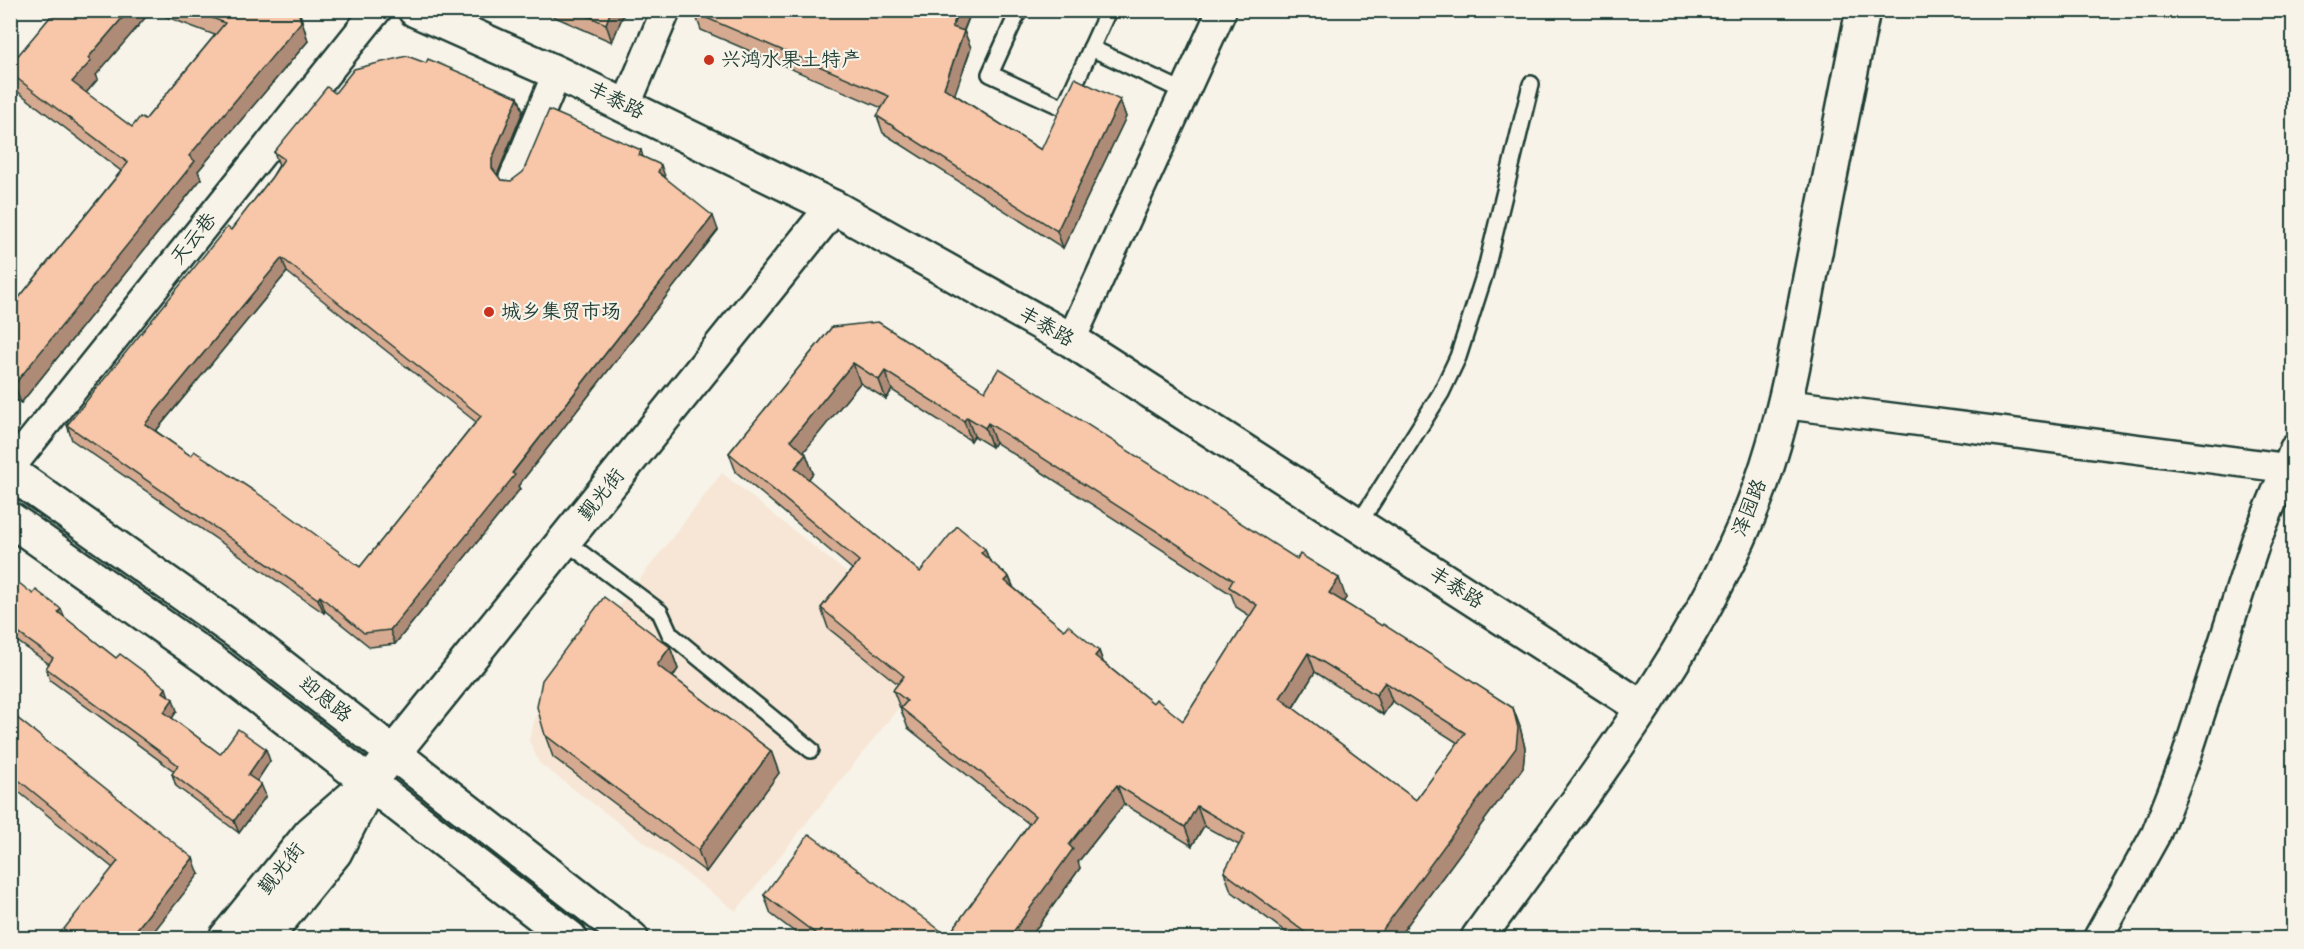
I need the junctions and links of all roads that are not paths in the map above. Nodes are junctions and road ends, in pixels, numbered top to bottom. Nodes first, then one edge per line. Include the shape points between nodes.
1 (377, 10) edge
2 (415, 10) edge
3 (666, 10) edge
4 (1019, 10) edge
5 (1101, 10) edge
6 (1222, 10) edge
7 (1863, 10) edge
8 (1091, 48) junction
9 (557, 72) junction
10 (1531, 84) dead end
11 (1185, 92) junction
12 (626, 105) junction
13 (513, 179) edge
14 (833, 207) junction
15 (1071, 340) junction
16 (1785, 404) junction
17 (2291, 462) edge
18 (10, 468) edge
19 (10, 472) edge
20 (10, 519) edge
21 (1358, 525) junction
22 (565, 541) junction
23 (1641, 707) junction
24 (811, 750) dead end
25 (394, 753) junction
26 (370, 782) junction
27 (226, 939) edge
28 (265, 939) edge
29 (570, 939) edge
30 (631, 939) edge
31 (1478, 939) edge
32 (2098, 939) edge

1 - 18 street, 天云巷
2 - 9 street, 丰泰路
3 - 12 street
4 - 8 lane via 990,74 1064,108
5 - 8 lane via 1107,13
6 - 11 street
7 - 16 street, 泽园路
8 - 11 lane
9 - 12 street, 丰泰路
9 - 13 street
10 - 21 lane via 1485,273 1458,357 1441,393
11 - 15 street
12 - 14 street, 丰泰路
14 - 15 street, 丰泰路
14 - 22 street, 觐光街
15 - 21 street, 丰泰路
16 - 17 street
16 - 23 street, 泽园路 via 1760,487 1739,537 1712,592
17 - 32 street via 2256,542 2186,758 2156,834
19 - 25 street, 迎恩路 via 244,637
20 - 26 street, 迎恩路 via 221,668
21 - 23 street, 丰泰路
22 - 24 lane via 660,612 670,634
22 - 25 street, 觐光街
23 - 31 street, 泽园路
25 - 26 street, 觐光街
25 - 30 street, 迎恩路
26 - 27 street, 觐光街 via 311,833
26 - 28 street, 觐光街 via 335,852
26 - 29 street, 迎恩路

